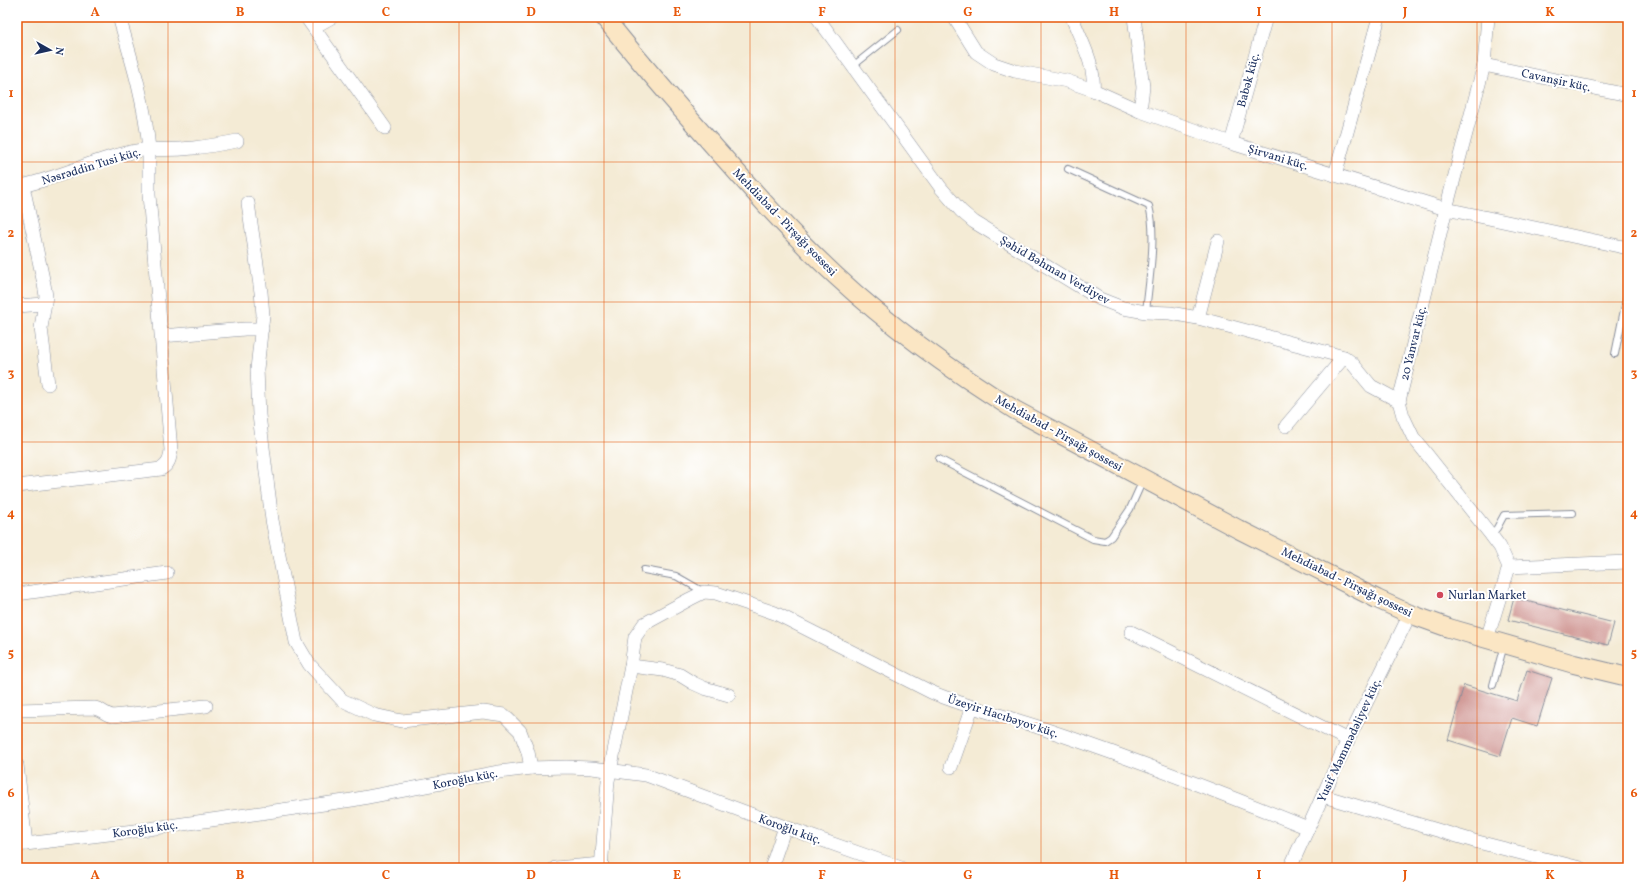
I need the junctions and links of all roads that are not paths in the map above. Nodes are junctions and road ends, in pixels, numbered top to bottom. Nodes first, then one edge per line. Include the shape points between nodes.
1 (119, 17) edge
2 (332, 17) edge
3 (604, 17) edge
4 (818, 17) edge
5 (954, 17) edge
6 (1072, 17) edge
7 (1134, 17) edge
8 (1266, 17) edge
9 (1379, 17) edge
10 (1488, 17) edge
11 (310, 22) edge
12 (898, 30) dead end
13 (1484, 65) junction
14 (853, 66) junction
15 (1093, 90) junction
16 (1628, 95) edge
17 (1140, 111) junction
18 (385, 128) dead end
19 (237, 141) dead end
20 (1231, 142) junction
21 (149, 149) junction
22 (1068, 169) dead end
23 (1335, 175) junction
24 (20, 187) edge
25 (248, 203) dead end
26 (1446, 209) junction
27 (1218, 241) dead end
28 (1628, 248) edge
29 (1628, 290) edge
30 (44, 304) junction
31 (17, 306) edge
32 (1146, 312) junction
33 (1198, 318) junction
34 (262, 329) junction
35 (162, 336) junction
36 (1615, 354) dead end
37 (1344, 357) junction
38 (48, 384) dead end
39 (1399, 401) junction
40 (1286, 426) dead end
41 (939, 459) dead end
42 (1144, 479) junction
43 (17, 486) edge
44 (1572, 513) dead end
45 (1492, 534) junction
46 (1628, 562) edge
47 (1510, 567) junction
48 (644, 570) dead end
49 (166, 573) dead end
50 (704, 592) junction
51 (17, 594) edge
52 (1410, 614) junction
53 (1131, 632) dead end
54 (1487, 639) junction
55 (1504, 644) junction
56 (631, 666) junction
57 (1628, 677) edge
58 (1493, 685) dead end
59 (729, 695) dead end
60 (206, 706) dead end
61 (972, 708) junction
62 (17, 710) edge
63 (1348, 740) junction
64 (17, 765) edge
65 (951, 767) dead end
66 (531, 768) junction
67 (611, 771) junction
68 (1322, 796) junction
69 (785, 828) junction
70 (1308, 828) junction
71 (21, 844) edge
72 (602, 866) edge
73 (555, 868) edge
74 (770, 868) edge
75 (901, 868) edge
76 (1290, 868) edge
77 (1580, 868) edge

1 - 21 street, Nəsrəddin Tusi küç. via 140,87
2 - 11 street
3 - 42 main road, Mehdiabad - Pirşağı şossesi via 664,90 790,231 884,318 983,390
4 - 14 street, Şəhid Bəhman Verdiyev
5 - 15 street, Şirvani küç. via 976,52 994,64 1067,81
6 - 15 street via 1091,65
7 - 17 street via 1143,87
8 - 20 street, Babək küç.
9 - 23 street
10 - 13 street, 20 Yanvar küç.
11 - 18 street
12 - 14 lane
13 - 16 street, Cavanşir küç.
13 - 26 street, 20 Yanvar küç.
14 - 32 street, Şəhid Bəhman Verdiyev via 941,188 974,222 1100,299 1123,308
15 - 17 street, Şirvani küç.
17 - 20 street, Şirvani küç.
19 - 21 street via 179,150
20 - 23 street, Şirvani küç.
21 - 24 street, Nəsrəddin Tusi küç. via 130,151
21 - 35 street via 149,195
22 - 32 lane via 1149,206 1152,250
23 - 26 street, Şirvani küç.
24 - 30 street via 44,284
25 - 34 street via 261,292
26 - 28 street, Şirvani küç.
26 - 39 street, 20 Yanvar küç.
27 - 33 street
29 - 36 lane
30 - 31 street
30 - 38 street via 41,328
32 - 33 street, Şəhid Bəhman Verdiyev
33 - 37 street, Şəhid Bəhman Verdiyev
34 - 35 street
34 - 66 street via 257,369 257,396 272,520 296,642 309,664 342,700 374,715 402,721 483,712 504,715 520,731
35 - 43 street via 171,450 170,460 166,466 161,469
37 - 39 street, Şəhid Bəhman Verdiyev via 1371,386
37 - 40 street
39 - 45 street via 1413,437
41 - 42 lane via 1093,540 1105,541 1112,537 1130,509
42 - 52 main road, Mehdiabad - Pirşağı şossesi via 1322,572
44 - 45 lane via 1504,515
45 - 47 street
46 - 47 street
47 - 54 street
48 - 50 lane via 676,576
49 - 51 street
50 - 56 street via 644,624 635,637
50 - 61 street, Üzeyir Hacıbəyov küç. via 716,593 775,613 931,692
52 - 54 main road, Mehdiabad - Pirşağı şossesi
52 - 63 street, Yusif Məmmədəliyev küç.
53 - 63 street
54 - 55 main road, Mehdiabad - Pirşağı şossesi
55 - 57 main road, Mehdiabad - Pirşağı şossesi
55 - 58 lane
56 - 59 street via 680,675 693,684
56 - 67 street
60 - 62 street via 113,716 107,716 100,709 94,708
61 - 65 street
61 - 70 street, Üzeyir Hacıbəyov küç. via 1037,726 1190,780
63 - 68 street, Yusif Məmmədəliyev küç.
64 - 71 street
66 - 67 street, Koroğlu küç. via 566,767
66 - 71 street, Koroğlu küç. via 352,800 134,831
67 - 69 street, Koroğlu küç. via 646,775
67 - 72 street via 606,796
68 - 70 street, Yusif Məmmədəliyev küç.
68 - 77 street via 1474,841
69 - 74 street
69 - 75 street, Koroğlu küç.
70 - 76 street, Yusif Məmmədəliyev küç.
72 - 73 street

